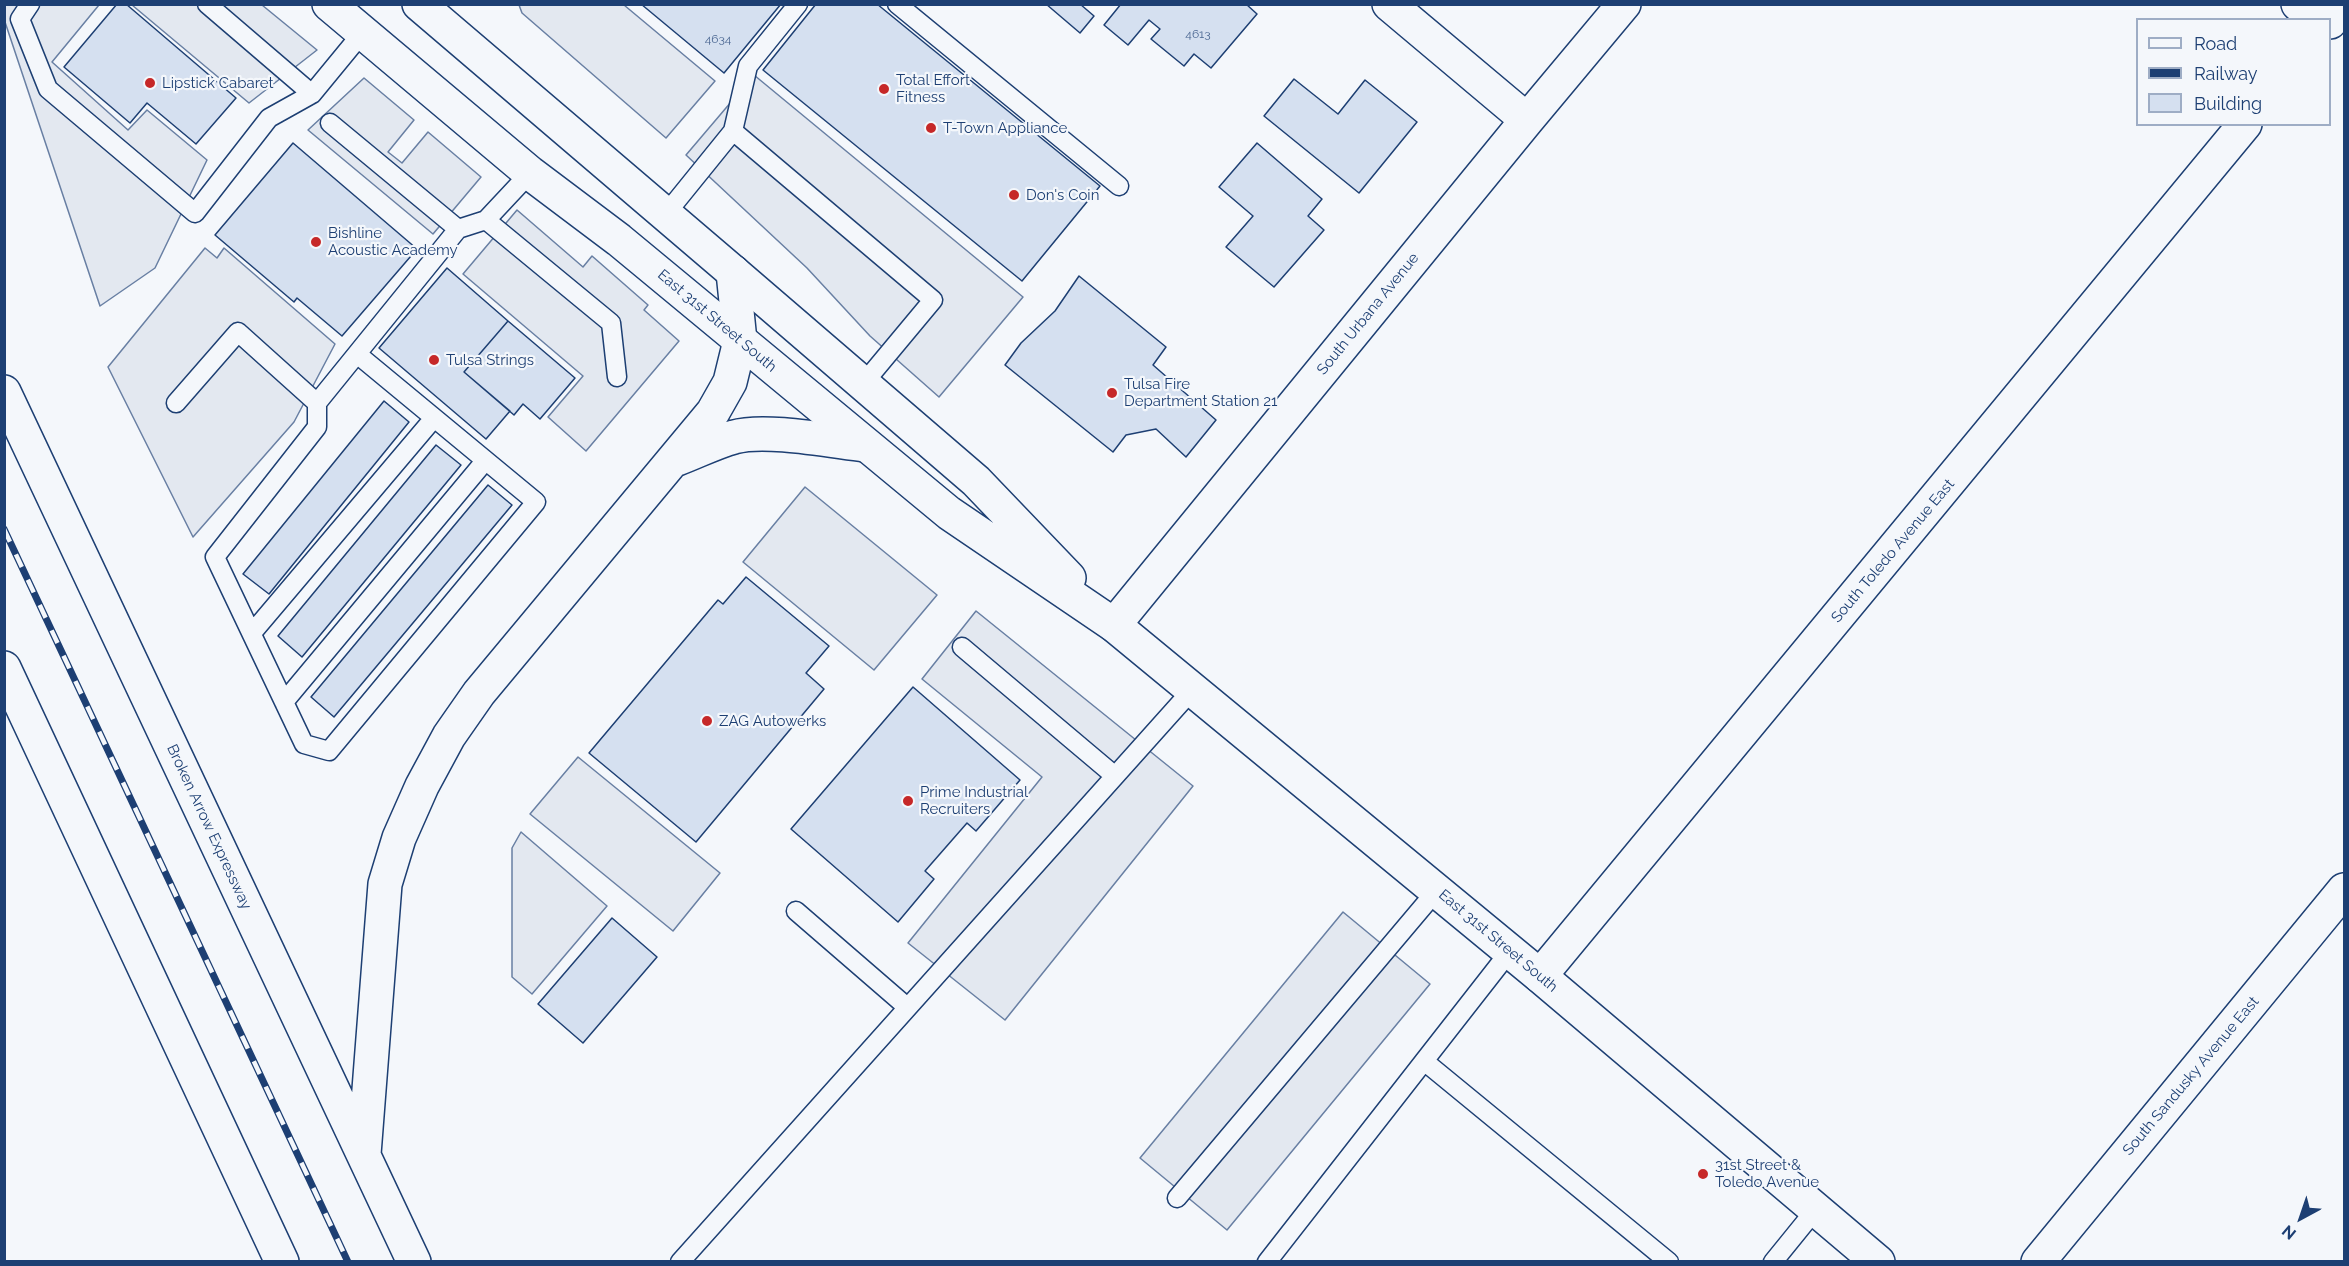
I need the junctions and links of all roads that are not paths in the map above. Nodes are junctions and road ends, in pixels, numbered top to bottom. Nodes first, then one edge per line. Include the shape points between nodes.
1 (30, 4) edge
2 (207, 4) edge
3 (329, 4) edge
4 (798, 4) edge
5 (897, 4) edge
6 (1389, 4) edge
7 (1624, 4) edge
8 (2298, 4) edge
9 (2344, 4) edge
10 (430, 8) edge
11 (2314, 18) edge
12 (2331, 21) edge
13 (363, 32) junction
14 (312, 94) junction
15 (1527, 120) junction
16 (330, 123) dead end
17 (2243, 126) edge
18 (733, 130) junction
19 (530, 173) junction
20 (1119, 186) dead end
21 (665, 215) junction
22 (486, 220) junction
23 (458, 229) junction
24 (733, 272) junction
25 (740, 341) junction
26 (357, 354) junction
27 (617, 377) dead end
28 (863, 384) junction
29 (4, 392) edge
30 (176, 403) dead end
31 (317, 403) junction
32 (434, 418) junction
33 (865, 445) junction
34 (675, 460) junction
35 (484, 461) junction
36 (1114, 624) junction
37 (252, 633) junction
38 (962, 647) dead end
39 (4, 669) edge
40 (1193, 689) junction
41 (284, 702) junction
42 (1114, 776) junction
43 (1437, 890) junction
44 (2344, 890) edge
45 (796, 911) dead end
46 (1510, 951) junction
47 (1540, 976) junction
48 (907, 1007) junction
49 (1424, 1061) junction
50 (364, 1154) junction
51 (1177, 1198) dead end
52 (1816, 1209) junction
53 (282, 1262) edge
54 (414, 1262) edge
55 (680, 1262) edge
56 (1267, 1262) edge
57 (1669, 1262) edge
58 (1773, 1262) edge
59 (1878, 1262) edge
60 (2038, 1262) edge

1 - 14 lane via 20,19 48,89 195,213 269,118
2 - 14 lane
3 - 13 main road, East 31st Street South
4 - 18 lane via 748,66
5 - 20 lane
6 - 15 main road
7 - 15 main road, South Urbana Avenue
8 - 11 main road
9 - 12 main road
10 - 21 main road, East 31st Street South
13 - 14 lane
13 - 19 main road, East 31st Street South
15 - 36 main road, South Urbana Avenue
16 - 23 lane
17 - 47 main road, South Toledo Avenue East
18 - 21 lane
18 - 28 lane via 933,300
19 - 22 lane
19 - 25 main road, East 31st Street South via 619,240
21 - 24 main road, East 31st Street South
22 - 23 lane
22 - 27 lane via 611,323
23 - 26 lane
24 - 25 main road
24 - 28 main road, East 31st Street South
25 - 33 main road, East 31st Street South
25 - 34 main road via 730,382 713,412
26 - 31 lane
26 - 32 lane
28 - 36 main road, East 31st Street South via 976,481
29 - 50 main road, Broken Arrow Expressway
30 - 31 lane via 238,332
31 - 37 lane via 317,427 215,557
32 - 35 lane
32 - 37 lane
33 - 34 main road via 795,436 735,436
33 - 36 main road, East 31st Street South via 949,513
34 - 50 main road via 479,693 449,736 422,786 399,838 385,884
35 - 41 lane
35 - 41 lane via 536,502 521,521 329,751 303,744
36 - 40 main road, East 31st Street South
37 - 41 lane
38 - 42 lane
39 - 53 main road
40 - 42 lane
40 - 43 main road, East 31st Street South
42 - 48 lane
43 - 46 main road, East 31st Street South
43 - 51 lane
44 - 60 main road, South Sandusky Avenue East
45 - 48 lane
46 - 47 main road, East 31st Street South
46 - 49 lane
47 - 52 main road, East 31st Street South
48 - 55 lane
49 - 56 lane
49 - 57 lane
50 - 54 main road, Broken Arrow Expressway
52 - 58 lane
52 - 59 main road, East 31st Street South

